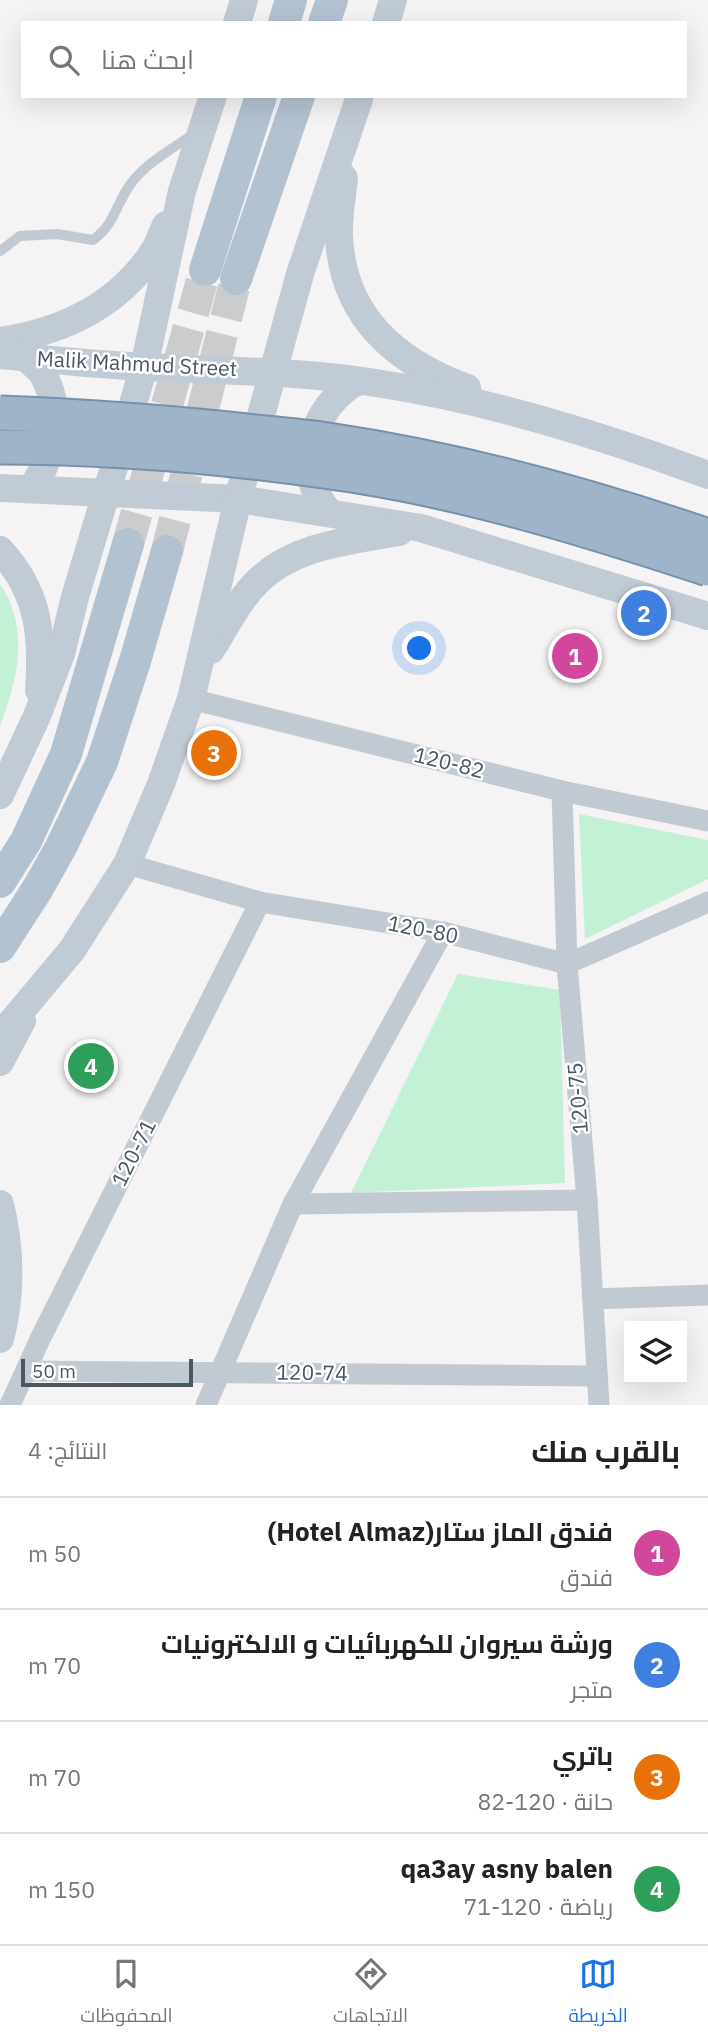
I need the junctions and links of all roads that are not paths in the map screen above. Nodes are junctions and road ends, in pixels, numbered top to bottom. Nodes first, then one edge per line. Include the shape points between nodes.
1 (244, 0) edge
2 (291, 0) edge
3 (332, 0) edge
4 (393, 0) edge
5 (238, 21) edge
6 (285, 21) edge
7 (325, 21) edge
8 (387, 21) edge
9 (212, 98) edge
10 (260, 98) edge
11 (298, 98) edge
12 (359, 98) edge
13 (350, 126) junction
14 (203, 128) junction
15 (182, 191) junction
16 (0, 251) edge
17 (205, 270) tunnel mouth
18 (236, 279) tunnel mouth
19 (0, 341) edge
20 (13, 356) edge
21 (144, 367) junction
22 (274, 372) junction
23 (358, 381) junction
24 (0, 414) edge
25 (0, 447) edge
26 (634, 449) junction
27 (708, 475) edge
28 (0, 488) edge
29 (32, 488) junction
30 (107, 493) junction
31 (238, 499) junction
32 (330, 513) junction
33 (421, 528) junction
34 (708, 536) edge
35 (128, 544) tunnel mouth
36 (0, 550) edge
37 (167, 551) tunnel mouth
38 (708, 569) edge
39 (708, 616) edge
40 (198, 670) junction
41 (191, 699) junction
42 (37, 716) junction
43 (562, 791) junction
44 (0, 795) edge
45 (708, 821) edge
46 (127, 864) junction
47 (0, 882) edge
48 (260, 902) junction
49 (708, 902) edge
50 (443, 932) junction
51 (0, 947) edge
52 (568, 964) junction
53 (46, 983) junction
54 (0, 1036) edge
55 (0, 1062) edge
56 (587, 1200) junction
57 (0, 1204) edge
58 (293, 1204) junction
59 (708, 1295) edge
60 (593, 1300) junction
61 (0, 1339) edge
62 (26, 1371) junction
63 (221, 1372) junction
64 (597, 1376) junction
65 (10, 1405) edge
66 (206, 1405) edge
67 (599, 1405) edge

1 - 5 main road
2 - 6 main road
3 - 7 main road
4 - 8 main road
9 - 14 main road
10 - 17 main road
11 - 18 main road
12 - 13 main road
13 - 22 main road via 300,274
13 - 26 main road via 340,251 350,289 376,332 408,359 452,382
14 - 15 main road
14 - 16 lane via 152,163 130,185 117,213 93,240 57,234 20,236
15 - 19 main road via 152,254 107,301 35,336
15 - 21 main road
20 - 21 main road, Malik Mahmud Street
20 - 29 main road via 41,373 54,415 51,452
21 - 22 main road, Malik Mahmud Street
21 - 30 main road
22 - 23 main road, Malik Mahmud Street
22 - 31 main road
23 - 26 main road, Malik Mahmud Street via 480,403
23 - 32 main road via 328,406 311,444 313,490
24 - 34 highway, bridge via 152,421 330,440 553,488
25 - 38 highway, bridge via 82,447 324,471 539,517
26 - 27 main road
28 - 29 main road
29 - 30 main road
30 - 31 main road
30 - 42 main road via 61,654
31 - 32 main road
31 - 40 main road
32 - 33 main road
33 - 39 main road
33 - 40 main road via 313,549 272,569 242,601
35 - 47 main road via 66,754 26,841
36 - 42 main road via 20,576 37,616 41,653
37 - 51 main road via 102,761 61,847
40 - 41 main road
41 - 43 street, 120-82
41 - 46 main road
42 - 44 main road
43 - 45 street, 120-82
43 - 52 street, 120-75
46 - 48 street, 120-80
46 - 53 main road
48 - 50 street, 120-80
48 - 62 street, 120-71
49 - 52 street
50 - 52 street, 120-80
50 - 58 street
52 - 56 street, 120-75
53 - 54 main road
53 - 55 main road
56 - 58 street
56 - 60 street, 120-75
57 - 61 main road via 8,1237 9,1301
58 - 63 street
59 - 60 street
60 - 64 street, 120-75
62 - 63 street, 120-74
62 - 65 street, 120-71
63 - 64 street, 120-74
63 - 66 street
64 - 67 street, 120-75

